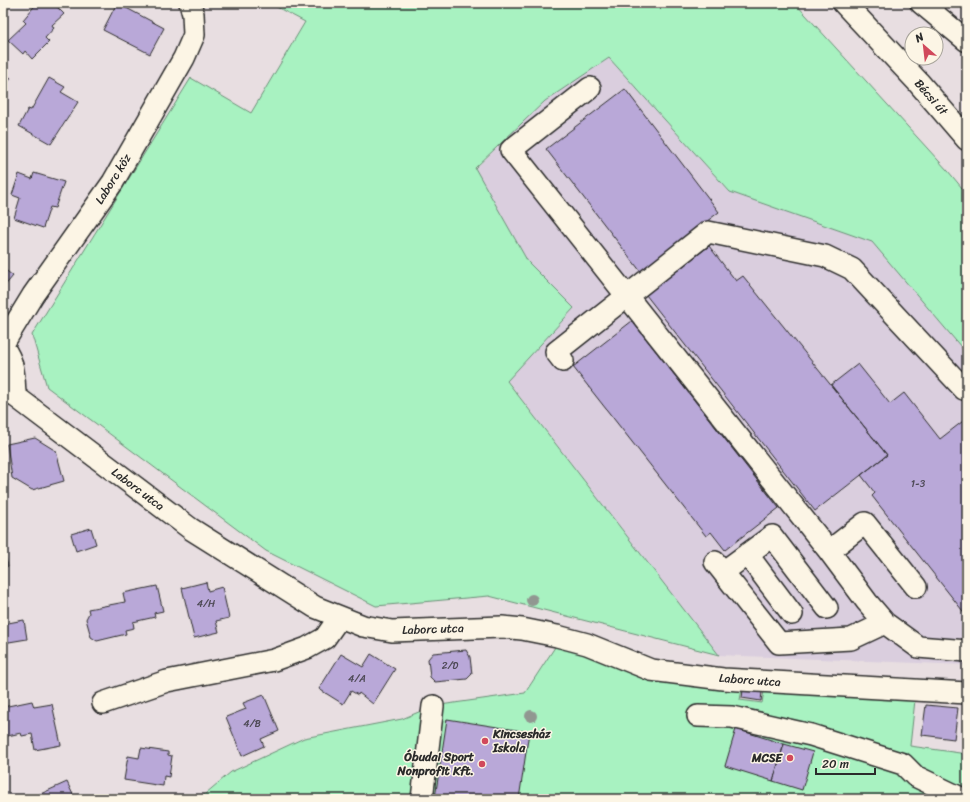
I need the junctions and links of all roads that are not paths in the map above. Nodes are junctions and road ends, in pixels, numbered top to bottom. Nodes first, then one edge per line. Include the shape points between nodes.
1 (190, 3) edge
2 (844, 3) edge
3 (921, 3) edge
4 (967, 41) edge
5 (590, 88) dead end
6 (967, 139) edge
7 (627, 296) junction
8 (3, 344) edge
9 (3, 347) edge
10 (563, 361) dead end
11 (967, 389) edge
12 (9, 399) edge
13 (829, 551) junction
14 (747, 554) junction
15 (916, 587) dead end
16 (827, 608) dead end
17 (792, 614) dead end
18 (339, 618) junction
19 (885, 623) junction
20 (967, 651) edge
21 (967, 693) edge
22 (103, 703) dead end
23 (433, 706) dead end
24 (698, 716) dead end
25 (422, 799) edge
26 (963, 799) edge

1 - 8 street, Laborc köz via 194,14 194,35 184,58 113,182 25,308
2 - 6 main road, Bécsi út
3 - 4 street
5 - 7 street via 510,150
7 - 10 street via 556,352
7 - 11 street via 708,232 824,256 852,269 964,389
7 - 13 street
9 - 12 street, Laborc utca via 10,357 13,371
12 - 18 street, Laborc utca via 191,529 315,608
13 - 15 street via 865,523
13 - 19 street
14 - 16 street via 772,536
14 - 17 street
14 - 19 street via 719,566 779,643 851,639
18 - 21 street, Laborc utca via 381,630 502,627 522,629 587,644 651,670 723,678
18 - 22 street via 325,638 307,648 274,660 167,681
19 - 20 street via 918,647
23 - 25 street
24 - 26 street via 740,719 811,735 861,750 903,764 916,776

